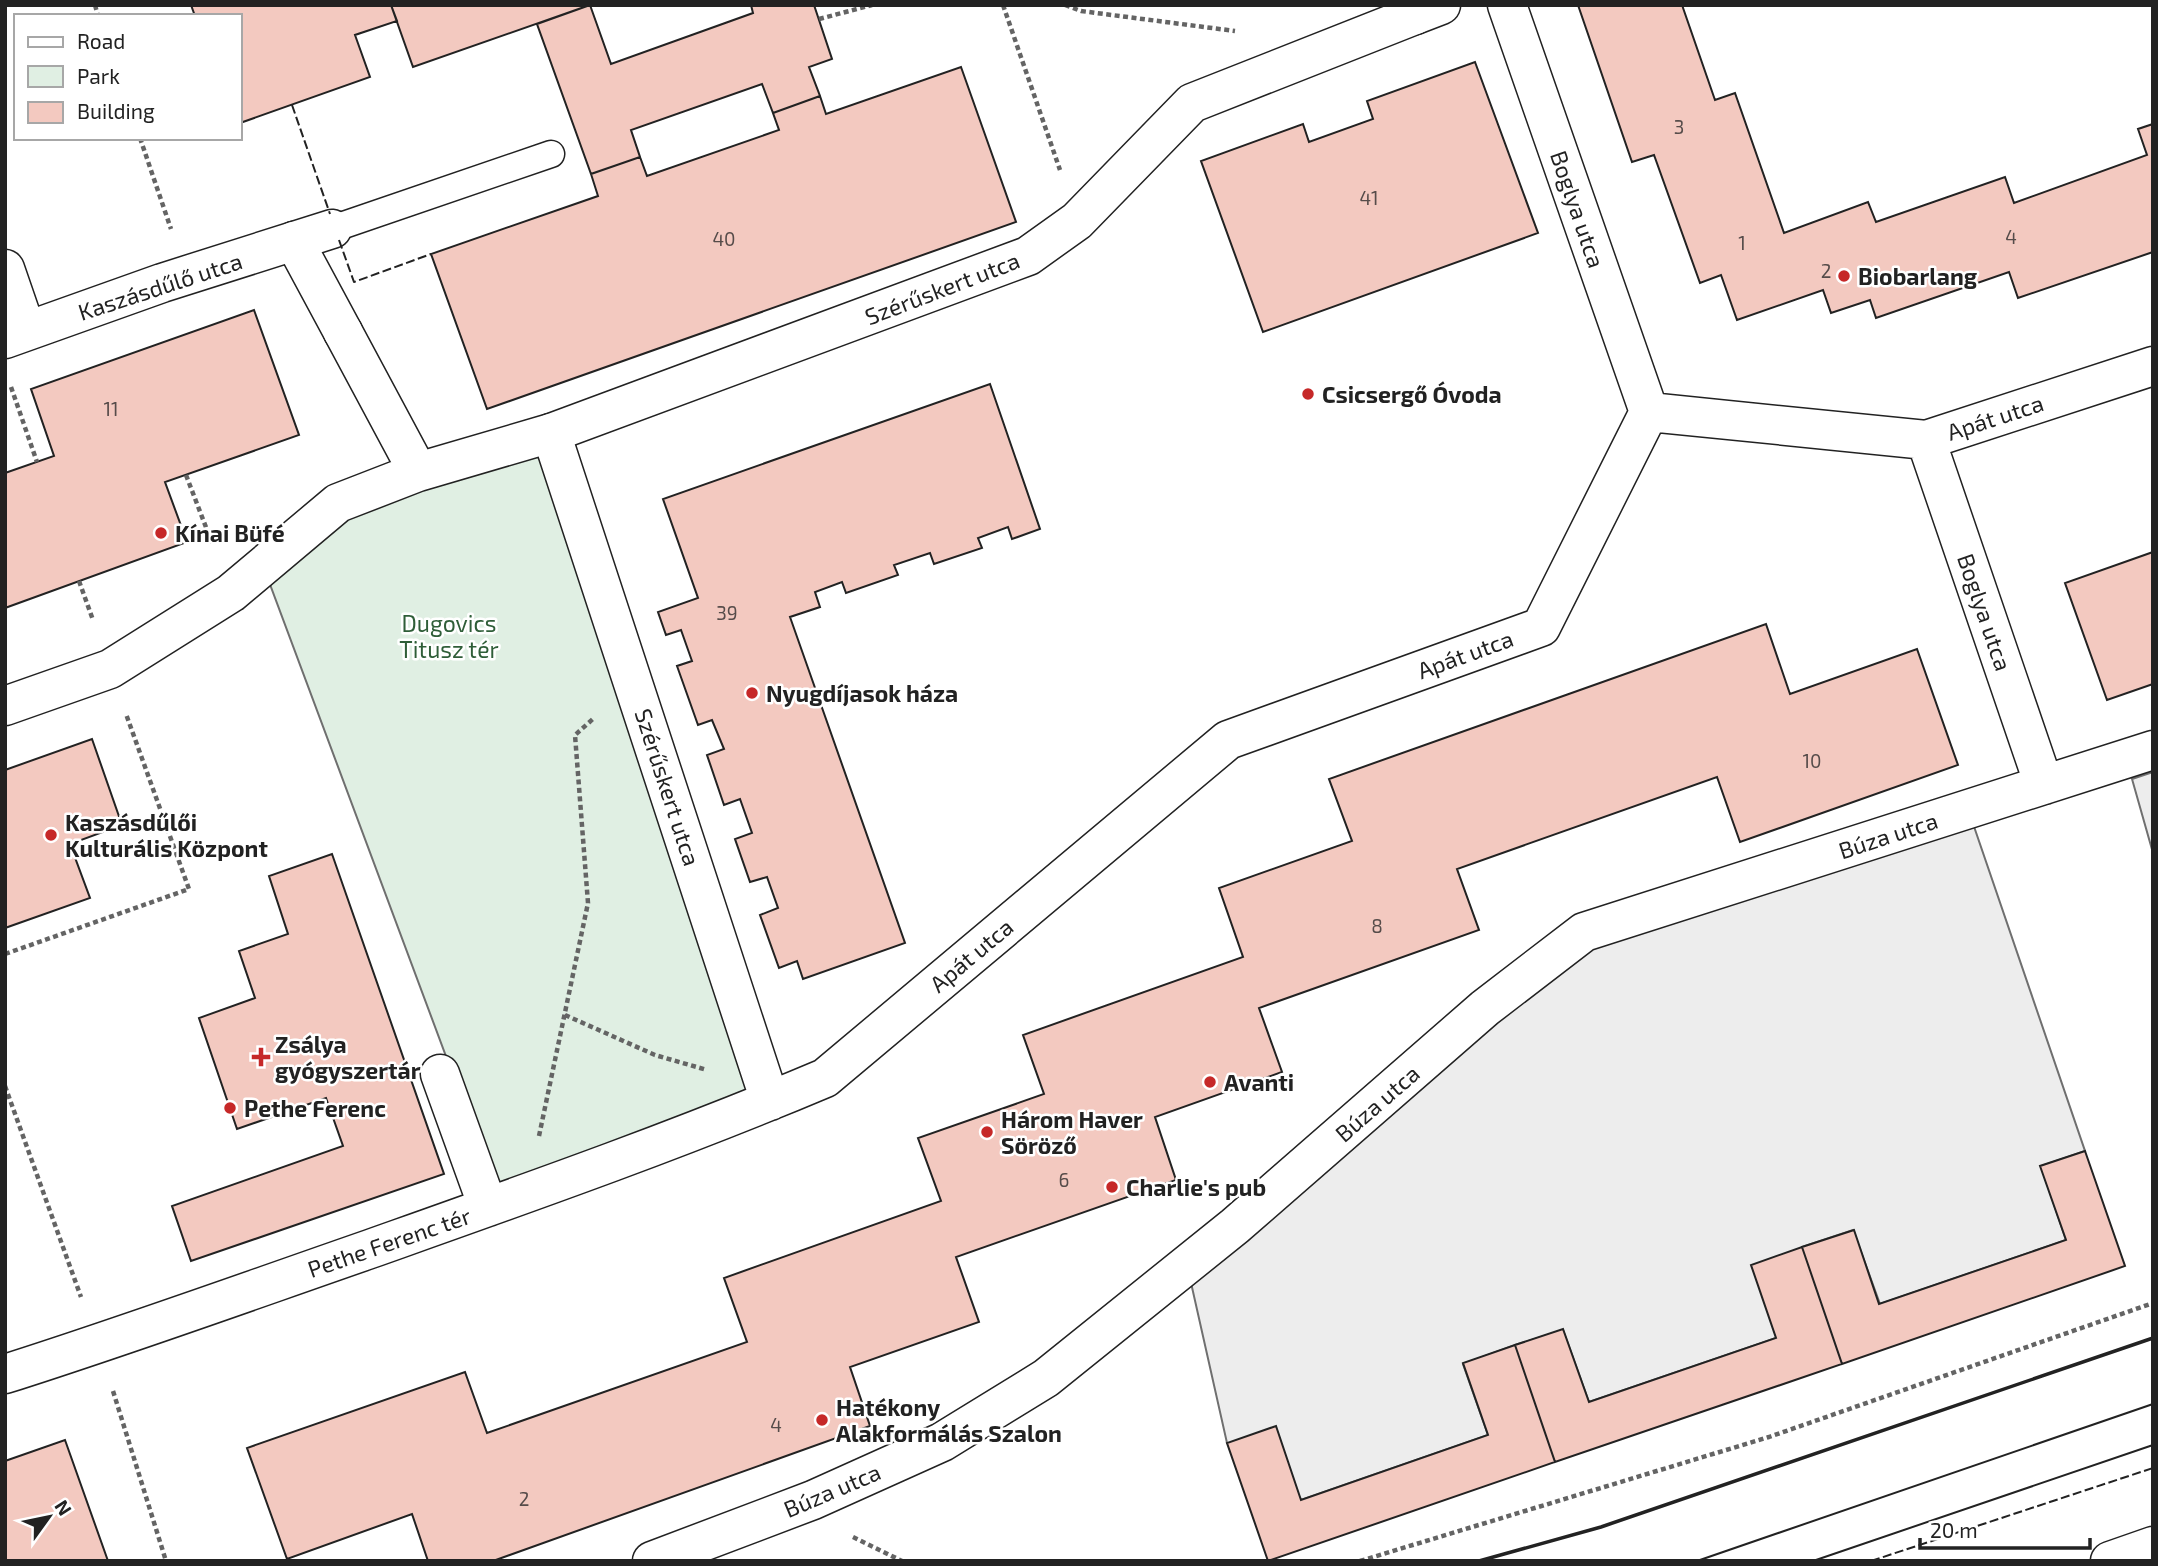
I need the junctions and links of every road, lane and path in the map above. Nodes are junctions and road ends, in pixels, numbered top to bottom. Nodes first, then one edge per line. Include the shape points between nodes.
1 (872, 5) edge
2 (1003, 5) edge
3 (1065, 5) edge
4 (1507, 5) edge
5 (1428, 10) edge
6 (819, 19) dead end
7 (1241, 32) dead end
8 (141, 140) edge
9 (551, 154) dead end
10 (1077, 221) junction
11 (332, 229) joint
12 (294, 241) junction
13 (5, 269) edge
14 (187, 276) junction
15 (15, 334) edge
16 (2153, 366) edge
17 (10, 384) dead end
18 (1648, 412) junction
19 (551, 433) junction
20 (1926, 440) junction
21 (37, 462) dead end
22 (418, 472) junction
23 (186, 475) dead end
24 (79, 581) dead end
25 (231, 593) junction
26 (110, 669) junction
27 (635, 683) junction
28 (5, 706) edge
29 (2153, 750) edge
30 (2045, 785) junction
31 (5, 954) edge
32 (565, 1015) junction
33 (440, 1074) dead end
34 (770, 1101) junction
35 (537, 1144) dead end
36 (488, 1207) junction
37 (2153, 1303) edge
38 (5, 1374) edge
39 (2153, 1546) edge
40 (652, 1561) edge
41 (1360, 1561) edge
42 (2110, 1561) edge

1 - 6 path
2 - 10 path
3 - 7 path via 1081,11
4 - 18 street, Boglya utca
5 - 10 street, Szérűskert utca via 1192,103
8 - 14 path
9 - 11 lane
10 - 19 street, Szérűskert utca via 1028,256
11 - 12 street, Kaszásdűlő utca
12 - 14 street, Kaszásdűlő utca
12 - 22 street
13 - 15 street, Kaszásdűlő utca
14 - 15 street, Kaszásdűlő utca
16 - 20 street, Apát utca
17 - 21 path
18 - 20 street, Apát utca
18 - 34 street, Apát utca via 1541,627 1227,740 825,1078
19 - 22 street, Szérűskert utca
19 - 27 street, Szérűskert utca
20 - 30 street, Boglya utca
22 - 25 street, Szérűskert utca via 338,503
23 - 25 path
24 - 26 path
25 - 26 street, Szérűskert utca
26 - 28 street, Szérűskert utca
26 - 31 path via 189,889
27 - 32 path via 575,735 588,903
27 - 34 street, Szérűskert utca
29 - 30 street, Búza utca
30 - 40 street, Búza utca via 1584,932 1485,1008 1235,1226 1046,1378 942,1442 813,1500
32 - 34 path via 655,1055 718,1073
32 - 35 path
33 - 36 street
34 - 36 street, Pethe Ferenc tér
36 - 38 street, Pethe Ferenc tér
37 - 41 path via 1769,1437
39 - 42 street

